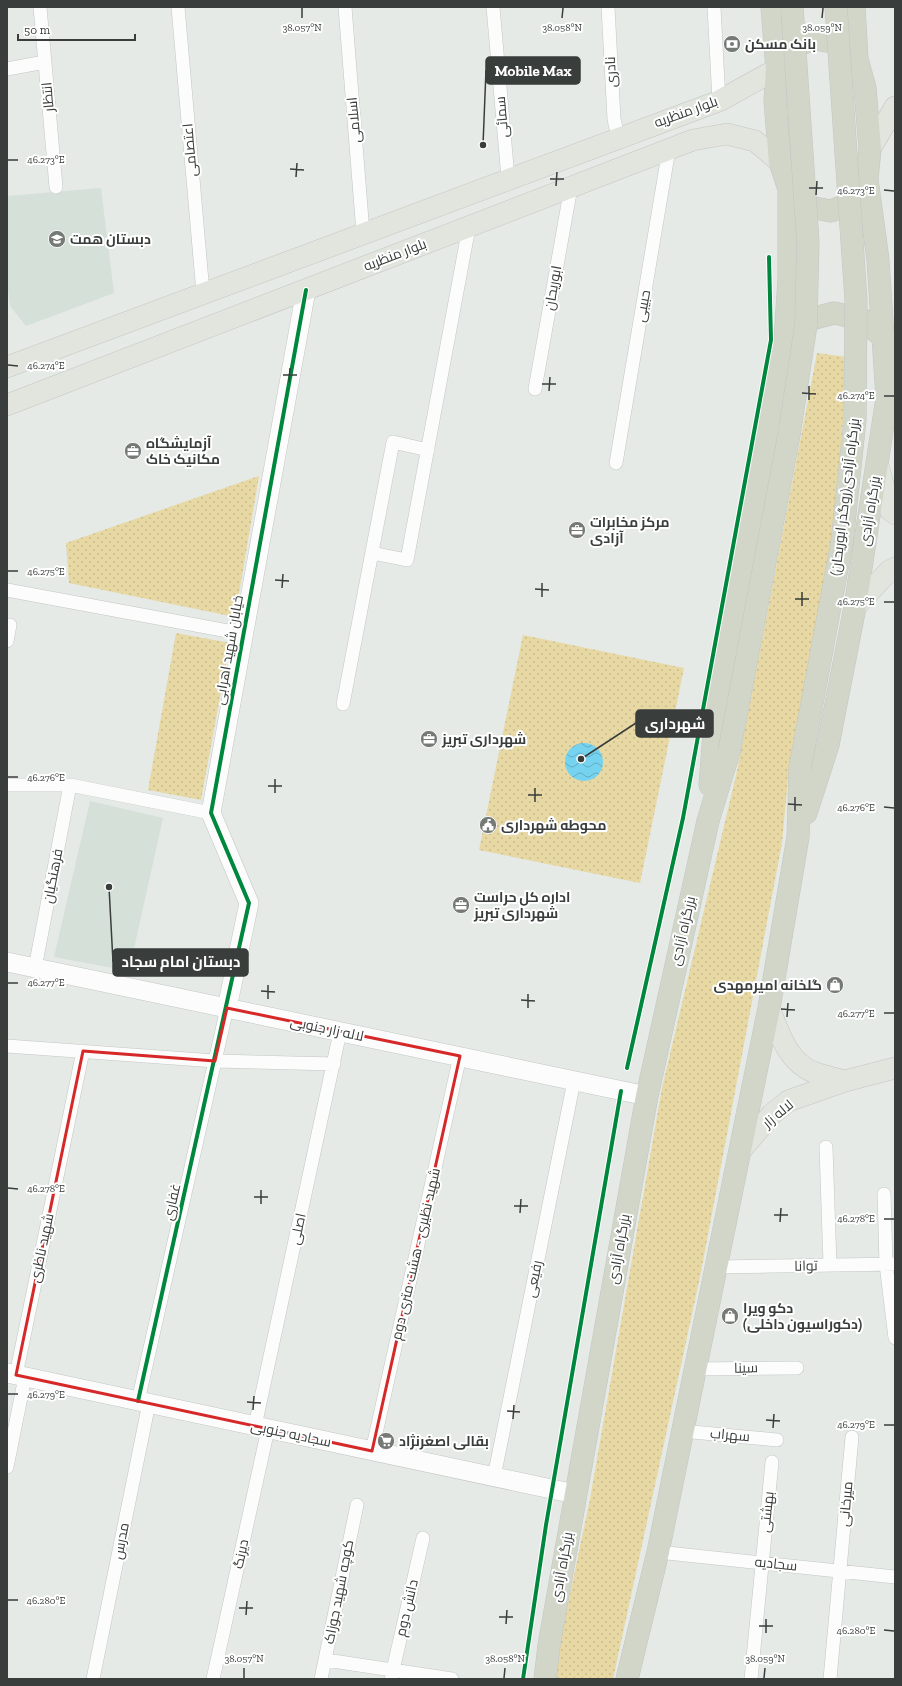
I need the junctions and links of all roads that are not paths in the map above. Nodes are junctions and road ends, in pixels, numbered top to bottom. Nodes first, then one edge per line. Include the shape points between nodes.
1 (40, 7) edge
2 (178, 7) edge
3 (345, 7) edge
4 (493, 7) edge
5 (608, 7) edge
6 (714, 7) edge
7 (772, 7) edge
8 (792, 7) edge
9 (836, 7) edge
10 (854, 7) edge
11 (857, 59) junction
12 (45, 62) junction
13 (777, 69) junction
14 (7, 70) edge
15 (718, 101) junction
16 (895, 107) edge
17 (618, 137) junction
18 (669, 149) junction
19 (870, 149) junction
20 (780, 162) junction
21 (508, 178) junction
22 (867, 179) junction
23 (56, 187) dead end
24 (571, 187) junction
25 (788, 188) junction
26 (468, 226) junction
27 (363, 233) junction
28 (306, 290) junction
29 (203, 293) junction
30 (890, 336) edge
31 (785, 340) junction
32 (7, 367) edge
33 (535, 389) dead end
34 (7, 405) edge
35 (428, 450) junction
36 (616, 463) dead end
37 (878, 465) junction
38 (895, 514) edge
39 (372, 552) junction
40 (895, 568) edge
41 (7, 590) edge
42 (855, 607) junction
43 (10, 626) dead end
44 (244, 634) junction
45 (7, 641) edge
46 (343, 704) dead end
47 (800, 768) joint
48 (7, 784) edge
49 (70, 785) junction
50 (211, 813) junction
51 (708, 821) junction
52 (798, 837) junction
53 (7, 962) edge
54 (35, 968) junction
55 (227, 1008) junction
56 (769, 1008) junction
57 (340, 1032) junction
58 (7, 1046) edge
59 (83, 1051) junction
60 (460, 1056) junction
61 (215, 1061) junction
62 (334, 1064) junction
63 (895, 1068) edge
64 (574, 1081) junction
65 (845, 1081) junction
66 (647, 1096) junction
67 (826, 1147) dead end
68 (741, 1150) junction
69 (884, 1194) dead end
70 (890, 1264) edge
71 (830, 1265) junction
72 (717, 1267) junction
73 (895, 1338) edge
74 (797, 1368) dead end
75 (696, 1369) junction
76 (16, 1375) edge
77 (144, 1402) junction
78 (262, 1427) junction
79 (682, 1431) junction
80 (852, 1437) dead end
81 (777, 1440) dead end
82 (372, 1451) junction
83 (772, 1462) dead end
84 (7, 1466) edge
85 (494, 1477) junction
86 (575, 1494) junction
87 (357, 1505) dead end
88 (423, 1538) dead end
89 (658, 1552) junction
90 (762, 1563) junction
91 (840, 1571) junction
92 (895, 1577) edge
93 (326, 1660) junction
94 (392, 1674) edge
95 (93, 1679) edge
96 (213, 1679) edge
97 (322, 1679) edge
98 (452, 1679) edge
99 (545, 1679) edge
100 (627, 1679) edge
101 (751, 1679) edge
102 (830, 1679) edge

1 - 12 street, انتظار
2 - 29 street, اعتصامی
3 - 27 street, اسلامی
4 - 21 street, سمائی
5 - 17 street, نادری via 614,119
6 - 15 street
7 - 13 highway
8 - 51 highway, بزرگراه آزادی, bridge via 808,242 806,325 789,435 729,752
9 - 47 highway, بزرگراه آزادی(روگذر ابوریحان), bridge via 856,300 855,420 842,542
10 - 11 highway
11 - 13 highway via 838,43 815,39 790,48
11 - 19 highway via 865,88
12 - 14 street
12 - 23 street, انتظار
13 - 15 main road, بلوار منظریه
13 - 20 highway, بزرگراه آزادی via 775,101
15 - 17 main road, بلوار منظریه
16 - 19 main road
17 - 21 main road, بلوار منظریه
18 - 20 main road, بلوار منظریه via 693,140 727,134 755,141
18 - 24 main road, بلوار منظریه
18 - 36 street, حبیبی
19 - 22 highway
20 - 25 highway, بزرگراه آزادی
21 - 27 main road, بلوار منظریه
22 - 25 highway via 854,202 832,211 809,206
22 - 30 highway
24 - 26 main road, بلوار منظریه
24 - 33 street, ابوریحان
25 - 31 highway, بزرگراه آزادی via 789,279
26 - 28 main road, بلوار منظریه
26 - 35 street
27 - 29 main road, بلوار منظریه
28 - 34 main road, بلوار منظریه
28 - 44 street, خیابان شهید اهرابی
29 - 32 main road, بلوار منظریه
30 - 31 highway via 862,320 834,313 807,320
30 - 37 highway, بزرگراه آزادی via 887,398
31 - 51 highway, بزرگراه آزادی via 714,721
35 - 39 street via 407,560
35 - 39 street via 393,442
37 - 38 main road via 890,510
37 - 42 highway, بزرگراه آزادی
39 - 46 street
40 - 42 main road via 889,571
41 - 44 street
42 - 52 highway, بزرگراه آزادی via 828,744
43 - 45 street
44 - 50 street, خیابان شهید اهرابی
47 - 52 highway, بزرگراه آزادی
48 - 49 street
49 - 50 street
49 - 54 street, فرهنگیان
50 - 55 street via 249,904
51 - 66 highway, بزرگراه آزادی
52 - 56 highway, بزرگراه آزادی
53 - 54 street, لاله زار جنوبی
54 - 55 street, لاله زار جنوبی
55 - 57 street, لاله زار جنوبی
55 - 61 street, غفاری
56 - 65 main road via 784,1044 797,1063 813,1072
56 - 68 highway, بزرگراه آزادی
57 - 60 street, لاله زار جنوبی
57 - 62 street, اصلی
58 - 59 street
59 - 61 street
59 - 76 street, شهید ناظری
60 - 64 street, لاله زار جنوبی
60 - 82 street, شهید نظیری - هشت متری دوم
61 - 62 street
61 - 77 street, غفاری
62 - 78 street, اصلی
63 - 65 main road, لاله زار
64 - 66 street, لاله زار جنوبی
64 - 85 street, رفیعی
65 - 68 main road, لاله زار via 788,1101 772,1114
66 - 86 highway, بزرگراه آزادی
67 - 71 street
68 - 72 highway, بزرگراه آزادی
69 - 70 street
70 - 71 street, توانا
70 - 73 street
71 - 72 street, توانا
72 - 75 highway, بزرگراه آزادی
74 - 75 street, سینا
75 - 79 highway, بزرگراه آزادی
76 - 77 street, سجادیه جنوبی
76 - 84 street, شهید ناظری
77 - 78 street, سجادیه جنوبی
77 - 95 street, مدرس
78 - 82 street, سجادیه جنوبی
78 - 96 street, دیرنگ
79 - 81 street, سهراب
79 - 89 highway, بزرگراه آزادی
80 - 91 street, میرخانی
82 - 85 street, سجادیه جنوبی
83 - 90 street, بهشتی
85 - 86 street, سجادیه جنوبی
86 - 99 highway, بزرگراه آزادی via 548,1645
87 - 93 street, کوچه شهید جوزاک
88 - 94 street, دانش دوم
89 - 90 street, سجادیه
89 - 100 highway, بزرگراه آزادی
90 - 91 street, سجادیه
90 - 101 street, بهشتی
91 - 92 street, سجادیه
91 - 102 street, میرخانی
93 - 94 street
93 - 97 street, کوچه شهید جوزاک
94 - 98 street

